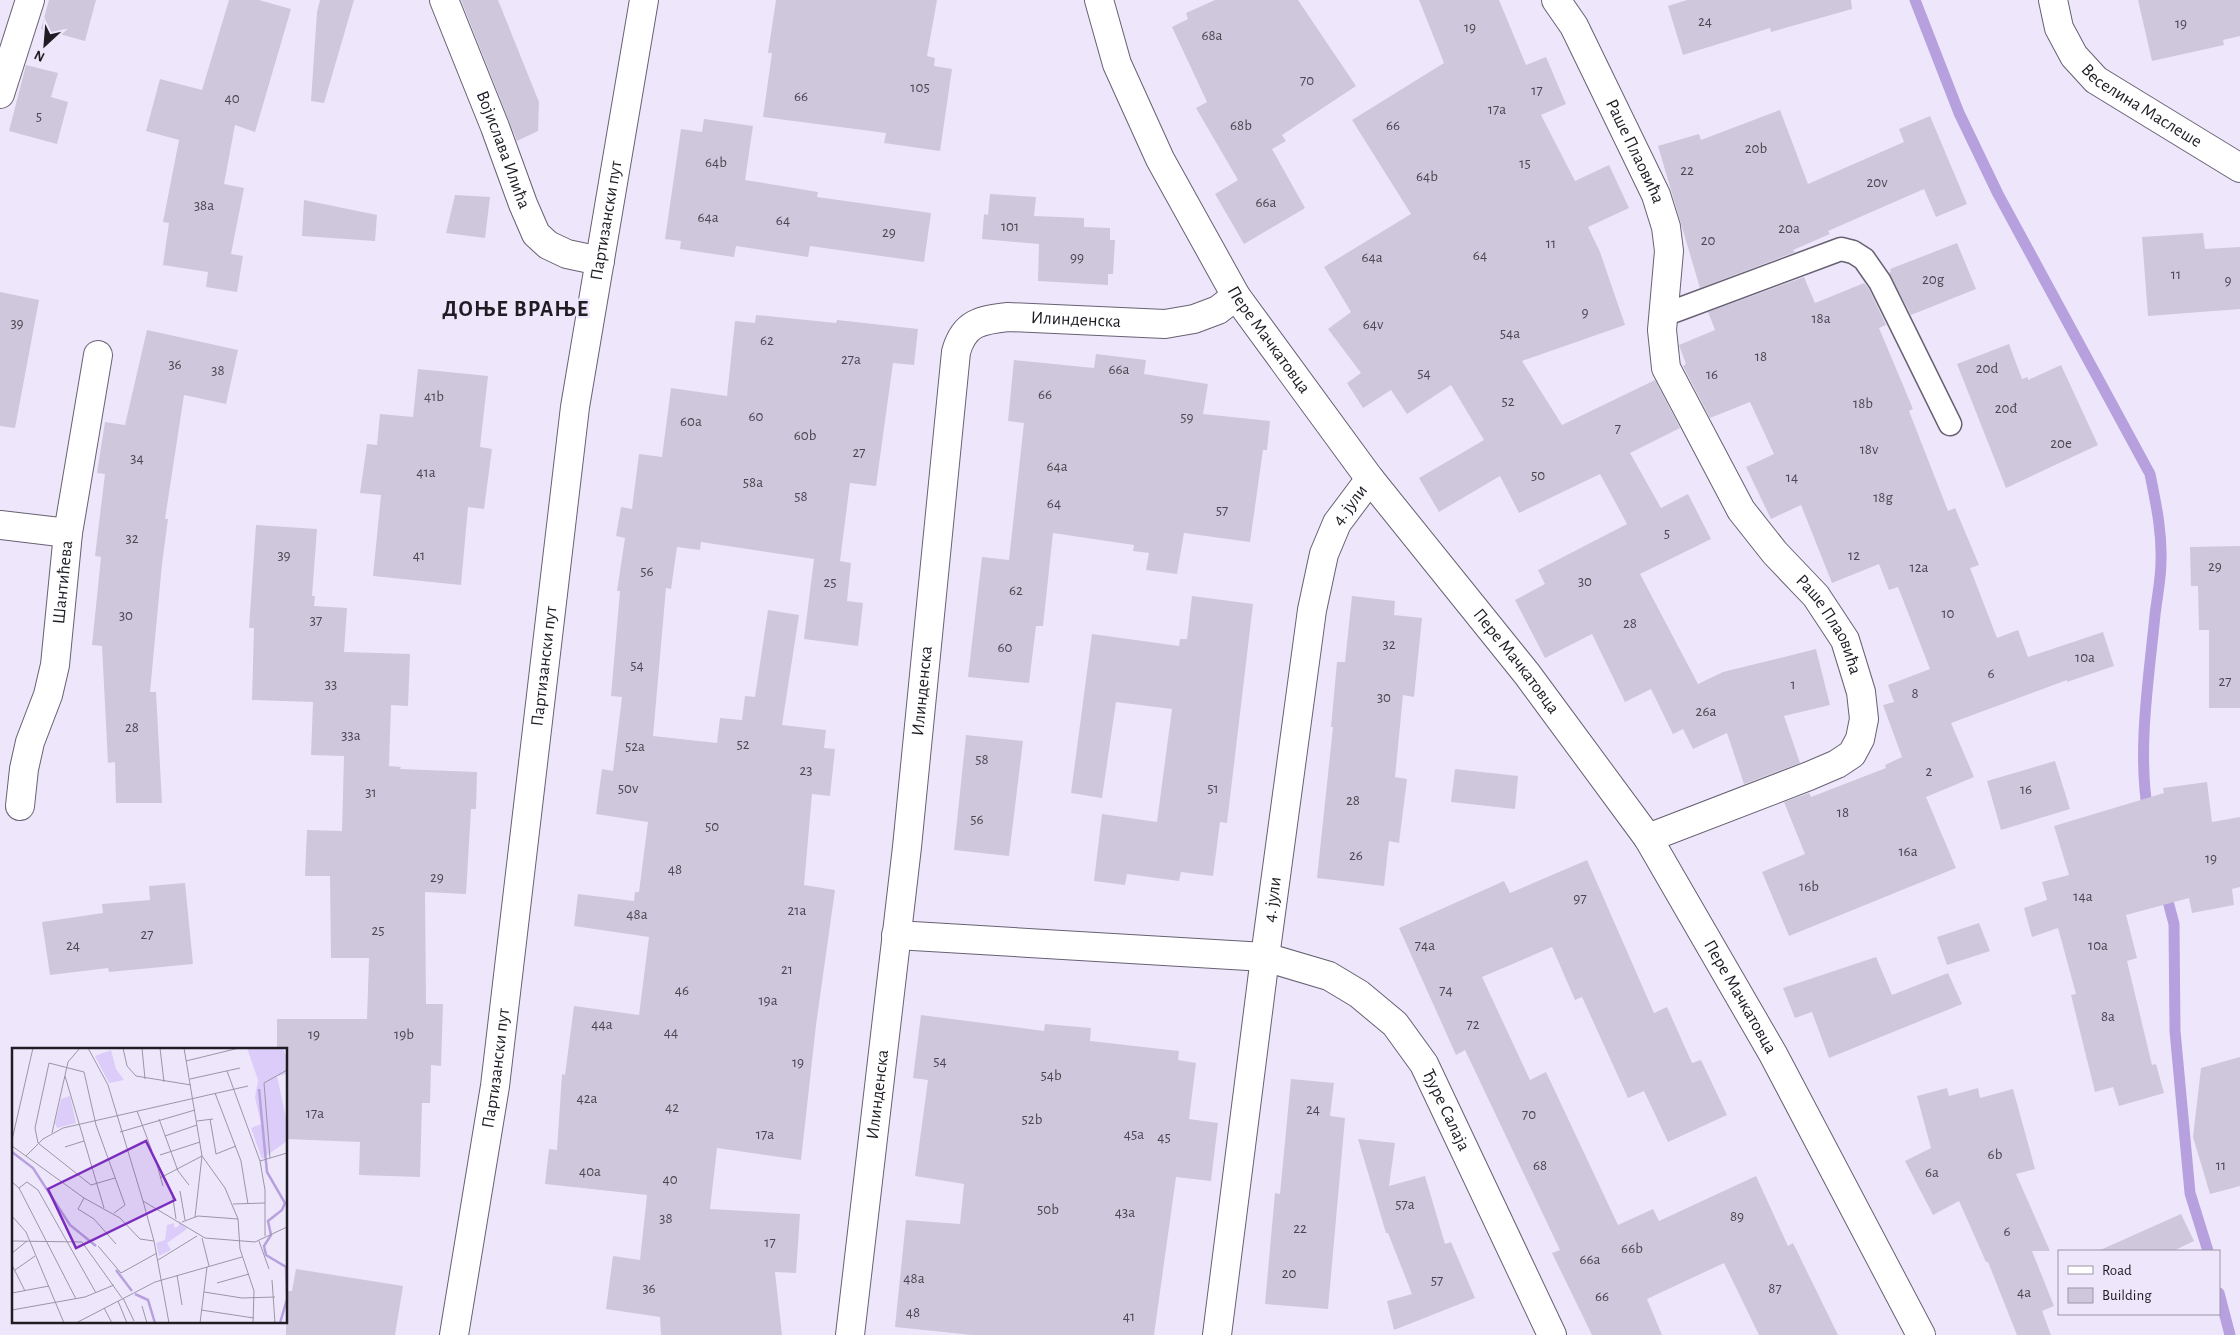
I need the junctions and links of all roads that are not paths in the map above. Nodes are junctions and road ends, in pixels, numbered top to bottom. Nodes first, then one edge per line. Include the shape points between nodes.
1 (30, 0) edge
2 (444, 0) edge
3 (644, 0) edge
4 (1100, 0) edge
5 (1556, 0) edge
6 (2053, 0) edge
7 (0, 94) edge
8 (2240, 168) edge
9 (600, 262) junction
10 (1236, 296) junction
11 (1664, 315) junction
12 (98, 355) dead end
13 (1950, 424) dead end
14 (1370, 479) junction
15 (0, 526) edge
16 (68, 533) junction
17 (20, 806) dead end
18 (1648, 838) junction
19 (896, 935) junction
20 (1265, 957) junction
21 (454, 1335) edge
22 (850, 1335) edge
23 (1217, 1335) edge
24 (1552, 1335) edge
25 (1921, 1335) edge

1 - 7 street
2 - 9 street, Војислава Илића via 536,234 548,245 567,254
3 - 9 street, Партизански пут
4 - 10 street, Пере Мачкатовца via 1117,64 1160,159
5 - 11 street, Раше Плаовића via 1574,26 1656,195 1666,227 1669,251
6 - 8 street, Веселина Маслеше via 2058,28 2074,56 2096,80
9 - 21 street, Партизански пут via 575,407 495,1086
10 - 14 street, Пере Мачкатовца
10 - 19 street, Илинденска via 1218,310 1194,319 1165,324 1008,317 988,319 969,327 960,337
11 - 13 lane via 1841,249 1853,252 1864,259 1880,282
11 - 18 street, Раше Плаовића via 1662,347 1666,368 1741,510 1775,553 1816,596 1845,640 1861,692 1864,719 1860,739 1852,754 1837,764
12 - 16 street, Шантићева
14 - 18 street, Пере Мачкатовца via 1527,674
14 - 20 street, 4. јули via 1336,523 1324,554 1312,610
15 - 16 street
16 - 17 street, Шантићева via 55,664 48,695 30,742
18 - 25 street, Пере Мачкатовца via 1773,1054
19 - 20 street, Ђуре Салаја
19 - 22 street, Илинденска
20 - 23 street, 4. јули
20 - 24 street, Ђуре Салаја via 1329,976 1359,994 1395,1024 1424,1064

